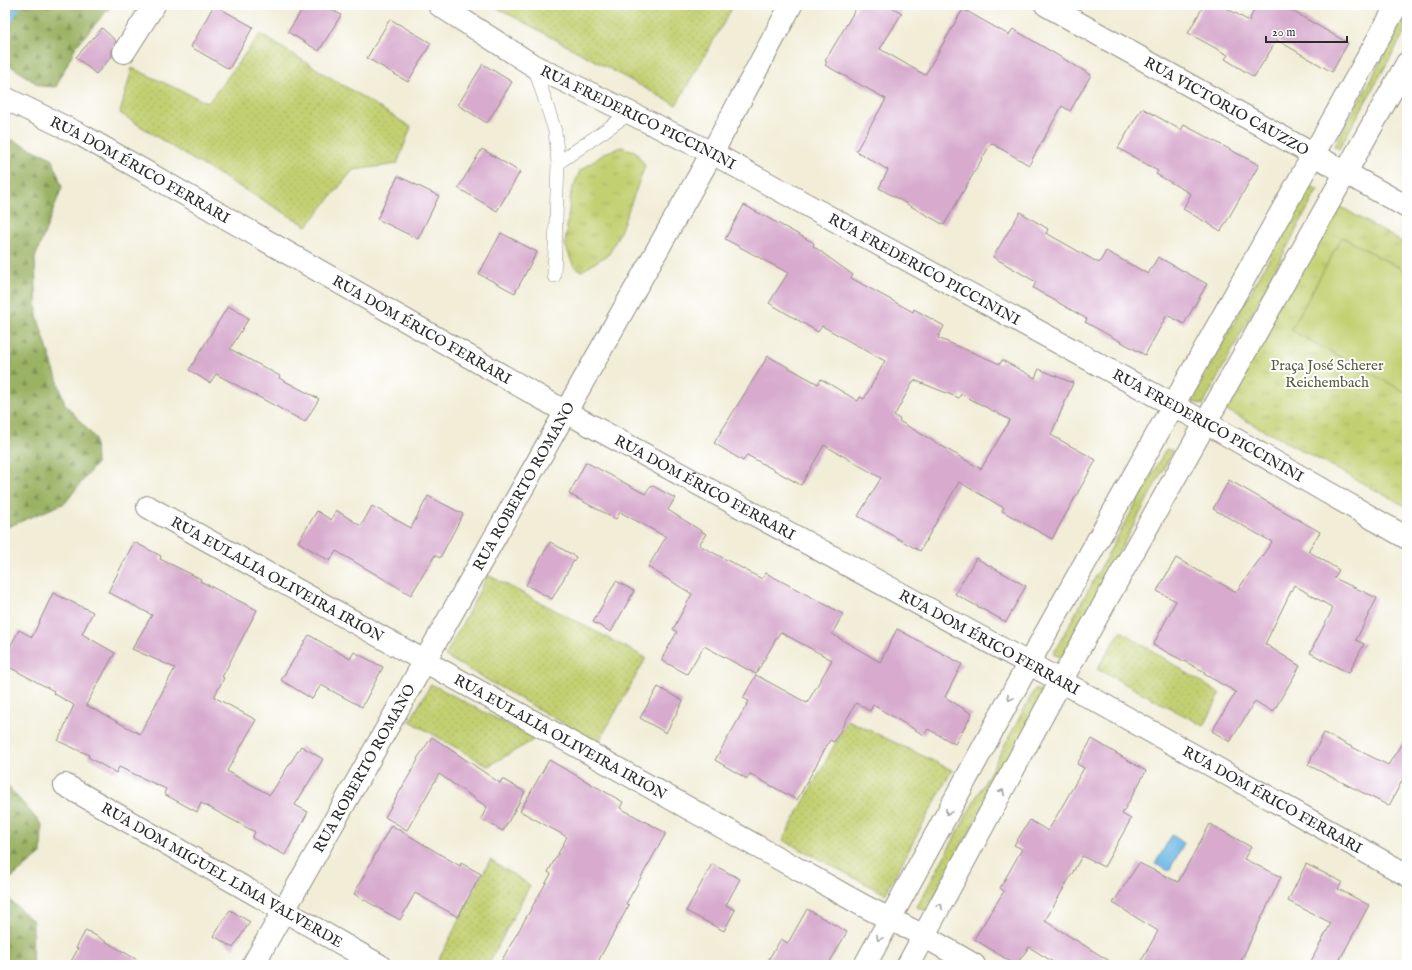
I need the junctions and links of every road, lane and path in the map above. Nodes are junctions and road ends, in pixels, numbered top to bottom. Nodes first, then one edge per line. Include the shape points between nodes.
1 (154, 5) edge
2 (439, 5) edge
3 (790, 5) edge
4 (1046, 5) edge
5 (1397, 5) edge
6 (124, 52) dead end
7 (1407, 63) edge
8 (534, 66) junction
9 (5, 98) edge
10 (630, 113) junction
11 (712, 153) junction
12 (1314, 154) junction
13 (558, 163) junction
14 (1346, 172) junction
15 (1407, 207) edge
16 (554, 276) dead end
17 (1173, 405) junction
18 (566, 412) junction
19 (1206, 423) junction
20 (148, 507) dead end
21 (1407, 538) edge
22 (425, 662) junction
23 (1029, 663) junction
24 (1061, 681) junction
25 (65, 785) dead end
26 (1407, 875) edge
27 (283, 910) junction
28 (890, 919) junction
29 (924, 936) junction
30 (253, 965) edge
31 (379, 965) edge
32 (865, 965) edge
33 (908, 965) edge
34 (974, 965) edge

1 - 6 street
2 - 8 street, RUA FREDERICO PICCININI
3 - 11 street, RUA ROBERTO ROMANO
4 - 12 street, RUA VICTORIO CAUZZO
5 - 12 street
7 - 14 street
8 - 10 street, RUA FREDERICO PICCININI
8 - 13 lane via 555,131
9 - 18 street, RUA DOM ÉRICO FERRARI via 83,136
10 - 11 street, RUA FREDERICO PICCININI
10 - 13 lane
11 - 17 street, RUA FREDERICO PICCININI
11 - 18 street, RUA ROBERTO ROMANO
12 - 14 street, RUA VICTORIO CAUZZO
12 - 17 street
13 - 16 lane
14 - 15 street, RUA VICTORIO CAUZZO
14 - 19 street
17 - 19 street, RUA FREDERICO PICCININI
17 - 23 street
18 - 22 street, RUA ROBERTO ROMANO
18 - 23 street, RUA DOM ÉRICO FERRARI
19 - 21 street, RUA FREDERICO PICCININI
19 - 24 street
20 - 22 street, RUA EULALIA OLIVEIRA IRION
22 - 27 street, RUA ROBERTO ROMANO
22 - 28 street, RUA EULALIA OLIVEIRA IRION
23 - 24 street, RUA DOM ÉRICO FERRARI
23 -> 28 street
24 - 26 street, RUA DOM ÉRICO FERRARI
29 -> 24 street
25 - 27 street, RUA DOM MIGUEL LIMA VALVERDE
27 - 30 street, RUA ROBERTO ROMANO
27 - 31 street, RUA DOM MIGUEL LIMA VALVERDE
28 - 29 street, RUA EULALIA OLIVEIRA IRION
28 -> 32 street
29 - 33 street
29 - 34 street, RUA EULALIA OLIVEIRA IRION

